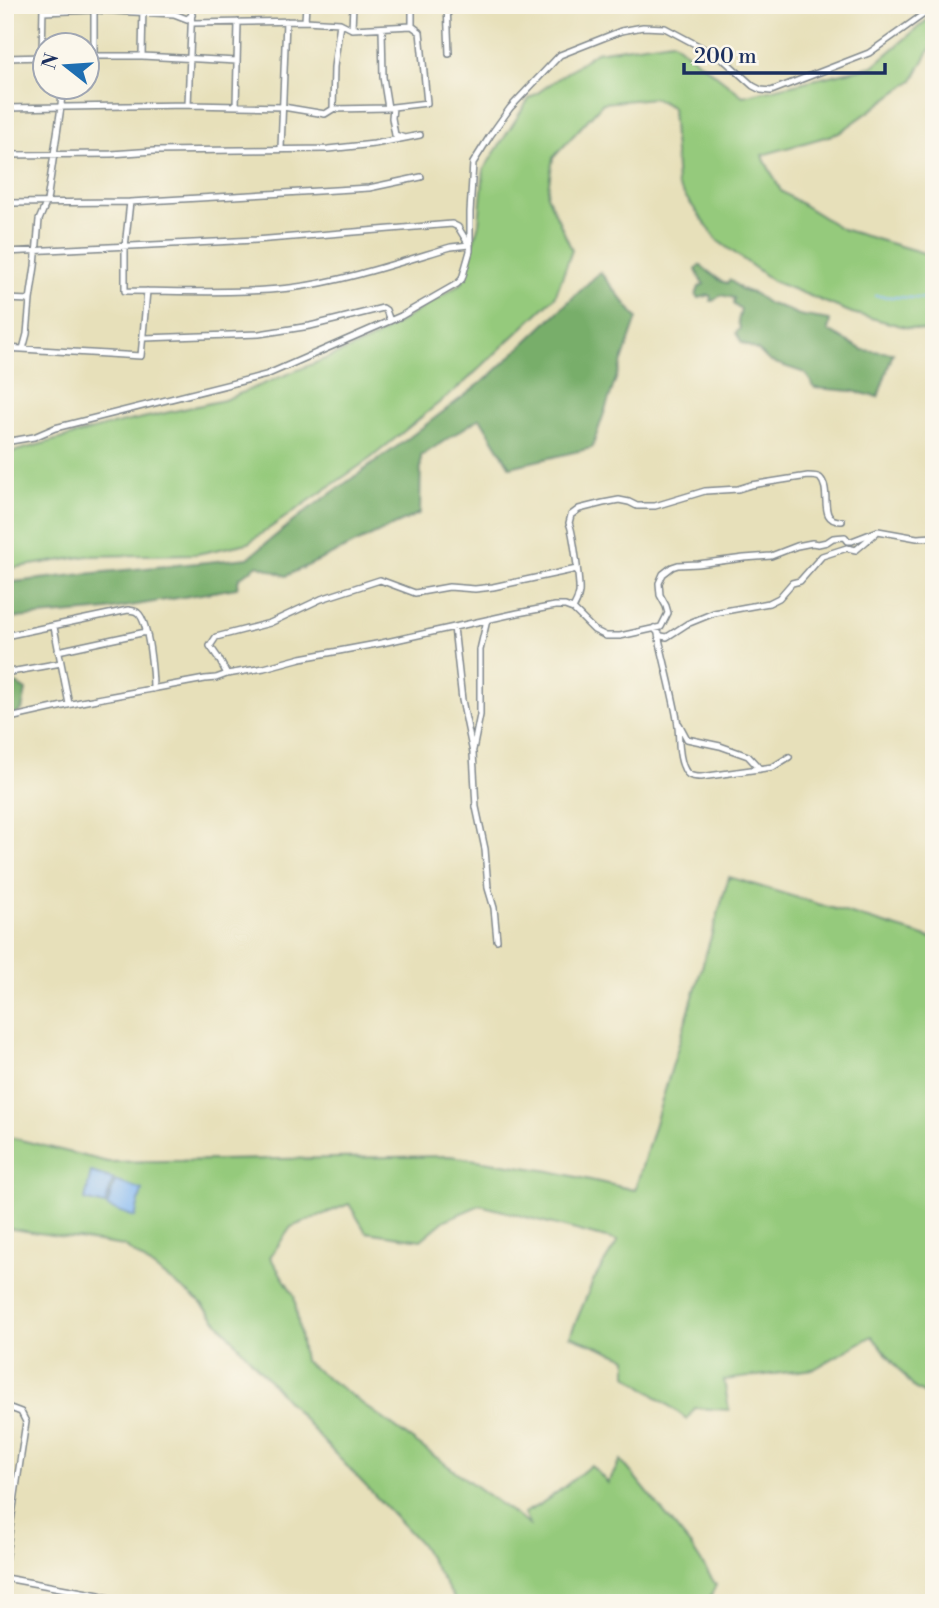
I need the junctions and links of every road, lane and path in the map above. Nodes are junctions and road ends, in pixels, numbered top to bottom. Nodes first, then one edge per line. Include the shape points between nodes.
1 (142, 5) edge
2 (192, 5) edge
3 (306, 5) edge
4 (353, 5) edge
5 (412, 5) edge
6 (447, 5) edge
7 (929, 5) edge
8 (94, 7) edge
9 (43, 8) edge
10 (142, 13) junction
11 (192, 15) junction
12 (286, 21) junction
13 (305, 21) junction
14 (238, 22) junction
15 (192, 23) junction
16 (340, 23) junction
17 (412, 26) junction
18 (382, 28) junction
19 (352, 29) junction
20 (43, 32) edge
21 (92, 32) edge
22 (449, 54) dead end
23 (102, 56) edge
24 (142, 56) junction
25 (5, 58) edge
26 (32, 58) edge
27 (190, 58) junction
28 (237, 61) junction
29 (61, 102) edge
30 (188, 105) junction
31 (236, 106) junction
32 (61, 107) junction
33 (283, 107) junction
34 (5, 108) edge
35 (390, 108) junction
36 (333, 109) junction
37 (420, 135) dead end
38 (405, 138) junction
39 (281, 148) junction
40 (54, 154) junction
41 (5, 155) edge
42 (421, 177) dead end
43 (47, 201) junction
44 (130, 202) junction
45 (5, 203) edge
46 (469, 245) junction
47 (125, 247) junction
48 (36, 250) junction
49 (5, 252) edge
50 (147, 291) junction
51 (5, 299) edge
52 (30, 300) junction
53 (390, 321) junction
54 (144, 338) junction
55 (5, 348) edge
56 (23, 349) junction
57 (5, 442) edge
58 (842, 521) dead end
59 (878, 531) junction
60 (934, 537) edge
61 (576, 569) junction
62 (573, 609) junction
63 (487, 620) junction
64 (54, 627) junction
65 (454, 627) junction
66 (656, 631) junction
67 (146, 632) junction
68 (5, 636) edge
69 (58, 651) junction
70 (61, 663) junction
71 (5, 673) edge
72 (227, 674) junction
73 (153, 689) junction
74 (69, 704) junction
75 (5, 719) edge
76 (678, 721) junction
77 (473, 753) junction
78 (789, 757) dead end
79 (760, 769) junction
80 (497, 940) dead end
81 (5, 1406) edge
82 (5, 1561) edge
83 (5, 1578) edge
84 (126, 1603) edge

1 - 10 street
2 - 11 street
3 - 13 street
4 - 19 street
5 - 17 street
6 - 22 street
7 - 46 street via 924,14 869,53 771,91 753,86 723,59 665,29 621,31 560,55 510,108 473,163
8 - 9 street
8 - 10 street
8 - 21 street
9 - 20 street
10 - 11 street via 187,19
10 - 24 street
11 - 15 street
12 - 13 street
12 - 14 street
12 - 33 street
13 - 16 street
14 - 15 street
14 - 28 street
15 - 27 street
16 - 19 street
16 - 36 street
17 - 18 street
17 - 35 street via 420,32 427,103
18 - 19 street
18 - 35 street via 383,77
23 - 24 street
24 - 27 street
25 - 26 street
27 - 28 street
27 - 30 street
28 - 31 street
29 - 32 street
30 - 31 street
30 - 32 street
31 - 33 street
32 - 34 street
32 - 40 street
33 - 36 street via 326,114
33 - 39 street
35 - 36 street
35 - 38 street via 395,135
37 - 38 street
38 - 39 street via 328,149
39 - 40 street
40 - 41 street
40 - 43 street
42 - 44 street via 369,188
43 - 44 street
43 - 45 street
43 - 48 street via 39,220
44 - 47 street
46 - 47 street via 452,225
46 - 50 street via 294,287
46 - 53 street via 460,282
47 - 48 street
47 - 50 street via 124,290
48 - 49 street
48 - 52 street
50 - 54 street
51 - 52 street
52 - 56 street
53 - 54 street via 383,308 258,334
53 - 57 street via 266,375
54 - 56 street via 141,356
55 - 56 street
58 - 61 street via 830,519 820,480 808,476 705,491 654,506 612,501 571,515
59 - 60 street
59 - 66 street via 856,550 847,548 822,556 800,581 769,603 714,613 667,637
59 - 66 street via 852,541 840,537 797,546 771,556 672,567 659,586 667,616
61 - 62 street via 579,594
61 - 72 street via 475,589 449,587 415,593 380,580 368,583 270,623 216,637 210,646
62 - 63 street via 555,606
62 - 66 street via 606,636
63 - 65 street
63 - 77 street via 480,650 480,715
64 - 67 street via 132,610 140,614
64 - 68 street
64 - 69 street
65 - 72 street
65 - 77 street
66 - 76 street
67 - 69 street
67 - 73 street
69 - 70 street
70 - 71 street
70 - 74 street
72 - 73 street
73 - 74 street
74 - 75 street
76 - 79 street via 687,739 748,756
76 - 79 street via 681,758 690,775
77 - 80 street via 476,807
78 - 79 street
81 - 82 street via 21,1412 26,1428
83 - 84 street

